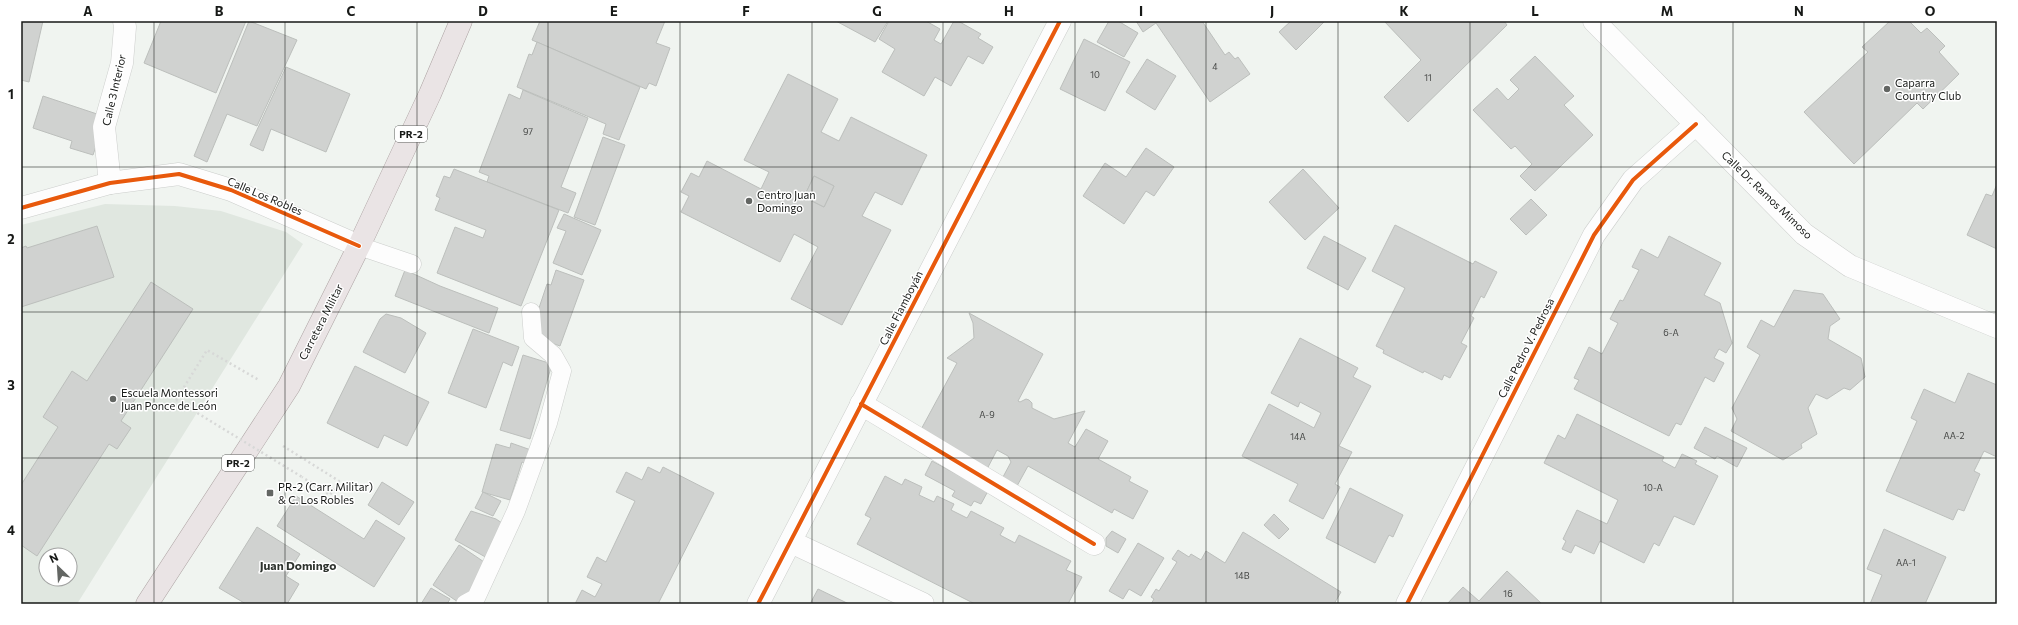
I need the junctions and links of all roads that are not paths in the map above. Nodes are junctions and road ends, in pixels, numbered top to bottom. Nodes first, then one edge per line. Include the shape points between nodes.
1 (124, 21) edge
2 (461, 21) edge
3 (1594, 21) edge
4 (1056, 22) edge
5 (1696, 124) junction
6 (110, 183) junction
7 (21, 208) edge
8 (359, 246) junction
9 (412, 264) dead end
10 (531, 312) dead end
11 (1997, 327) edge
12 (861, 404) junction
13 (790, 542) junction
14 (1094, 544) dead end
15 (147, 604) edge
16 (465, 604) edge
17 (758, 604) edge
18 (923, 604) edge
19 (1407, 604) edge

1 - 6 street, Calle 3 Interior via 122,63 104,126
2 - 8 main road, Carretera Militar / PR-2
3 - 5 street, Calle Dr. Ramos Mimoso
4 - 12 street, Calle Flamboyán
5 - 11 street, Calle Dr. Ramos Mimoso via 1804,234 1850,266
5 - 19 street, Calle Pedro V. Pedrosa via 1633,180 1594,235
6 - 7 street, Calle Los Robles
6 - 8 street, Calle Los Robles via 179,174 231,190
8 - 9 lane
8 - 15 main road, Carretera Militar / PR-2 via 284,394
10 - 16 lane via 533,338 553,355 562,371 548,423 516,511 476,598
12 - 13 street, Calle Flamboyán
12 - 14 street
13 - 17 street, Calle Flamboyán
13 - 18 street

